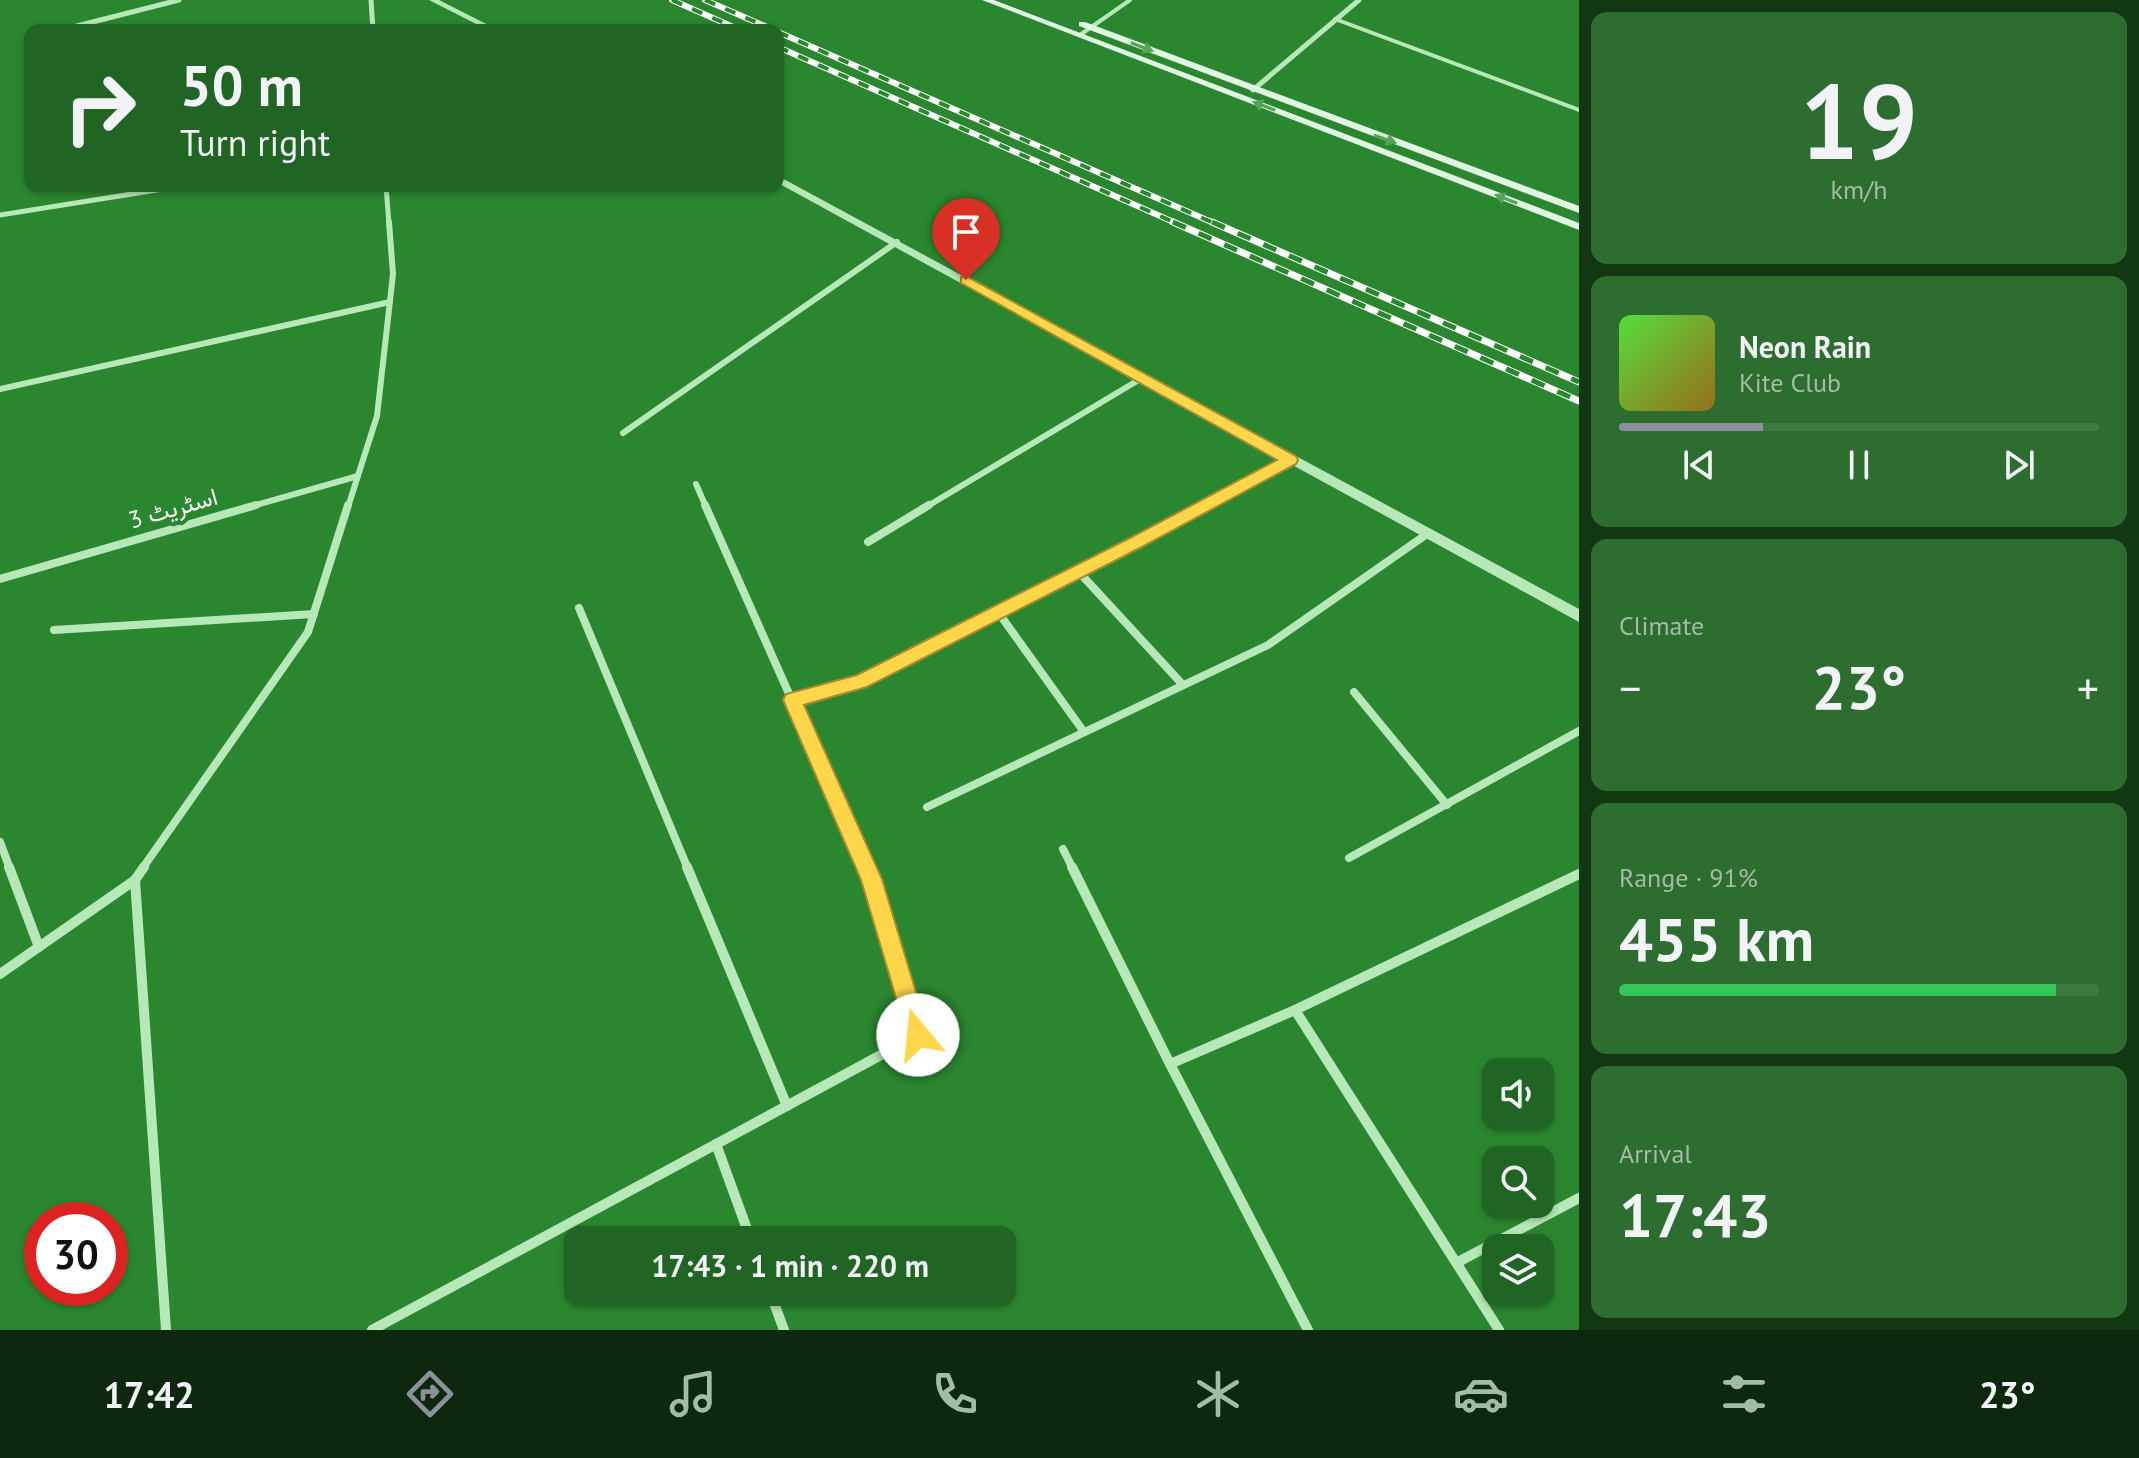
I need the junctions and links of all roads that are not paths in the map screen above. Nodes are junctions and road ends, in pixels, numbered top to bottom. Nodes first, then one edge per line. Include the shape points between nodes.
1 (179, 0) edge
2 (371, 0) edge
3 (433, 0) edge
4 (986, 0) edge
5 (1017, 0) edge
6 (1130, 0) edge
7 (1359, 0) edge
8 (1335, 19) junction
9 (85, 24) edge
10 (373, 24) edge
11 (482, 24) edge
12 (1091, 27) junction
13 (1080, 35) junction
14 (1253, 90) junction
15 (1579, 110) edge
16 (784, 182) edge
17 (144, 192) edge
18 (386, 192) edge
19 (1579, 210) edge
20 (0, 215) edge
21 (1579, 227) edge
22 (897, 242) junction
23 (390, 302) junction
24 (1142, 378) junction
25 (0, 389) edge
26 (623, 433) dead end
27 (1290, 460) junction
28 (358, 476) junction
29 (696, 484) dead end
30 (1427, 534) junction
31 (868, 542) dead end
32 (1078, 571) junction
33 (0, 579) edge
34 (579, 608) dead end
35 (998, 612) junction
36 (314, 614) junction
37 (1579, 616) edge
38 (54, 630) dead end
39 (1183, 685) junction
40 (1354, 692) dead end
41 (792, 700) junction
42 (1579, 731) edge
43 (1084, 732) junction
44 (1447, 805) junction
45 (927, 807) dead end
46 (0, 842) edge
47 (1063, 849) dead end
48 (1349, 858) dead end
49 (1579, 874) edge
50 (135, 880) junction
51 (39, 947) junction
52 (0, 974) edge
53 (1295, 1010) junction
54 (1170, 1064) junction
55 (787, 1106) junction
56 (716, 1144) junction
57 (1579, 1198) edge
58 (746, 1226) edge
59 (1458, 1262) junction
60 (775, 1306) edge
61 (166, 1330) edge
62 (372, 1330) edge
63 (784, 1330) edge
64 (1308, 1330) edge
65 (1499, 1330) edge

1 - 9 street
2 - 10 street
3 - 11 street
4 - 13 main road
5 - 12 main road
6 - 12 lane
7 - 8 street
8 - 14 street
8 - 15 lane
12 - 13 lane
12 -> 14 main road
21 -> 13 main road
14 -> 19 main road
16 - 22 street
17 - 20 street
18 - 23 street
22 - 24 street
22 - 26 street
23 - 25 street
23 - 28 street via 377,416
24 - 27 street
24 - 31 street
27 - 30 street
27 - 32 street
28 - 33 street, اسٹریٹ 3
28 - 36 street
29 - 41 street
30 - 37 street
30 - 39 street via 1268,645
32 - 35 street
32 - 39 street
34 - 55 street
35 - 41 street via 861,682
35 - 43 street
36 - 38 street
36 - 50 street via 308,632
39 - 43 street
40 - 44 street
41 - 55 street via 871,879 918,1035
42 - 44 street
43 - 45 street
44 - 48 street
46 - 51 street
47 - 54 street
49 - 53 street
50 - 51 street
50 - 61 street
51 - 52 street
53 - 54 street
53 - 59 street
54 - 64 street
55 - 56 street
56 - 58 street
56 - 62 street
57 - 59 street
59 - 65 street
60 - 63 street

